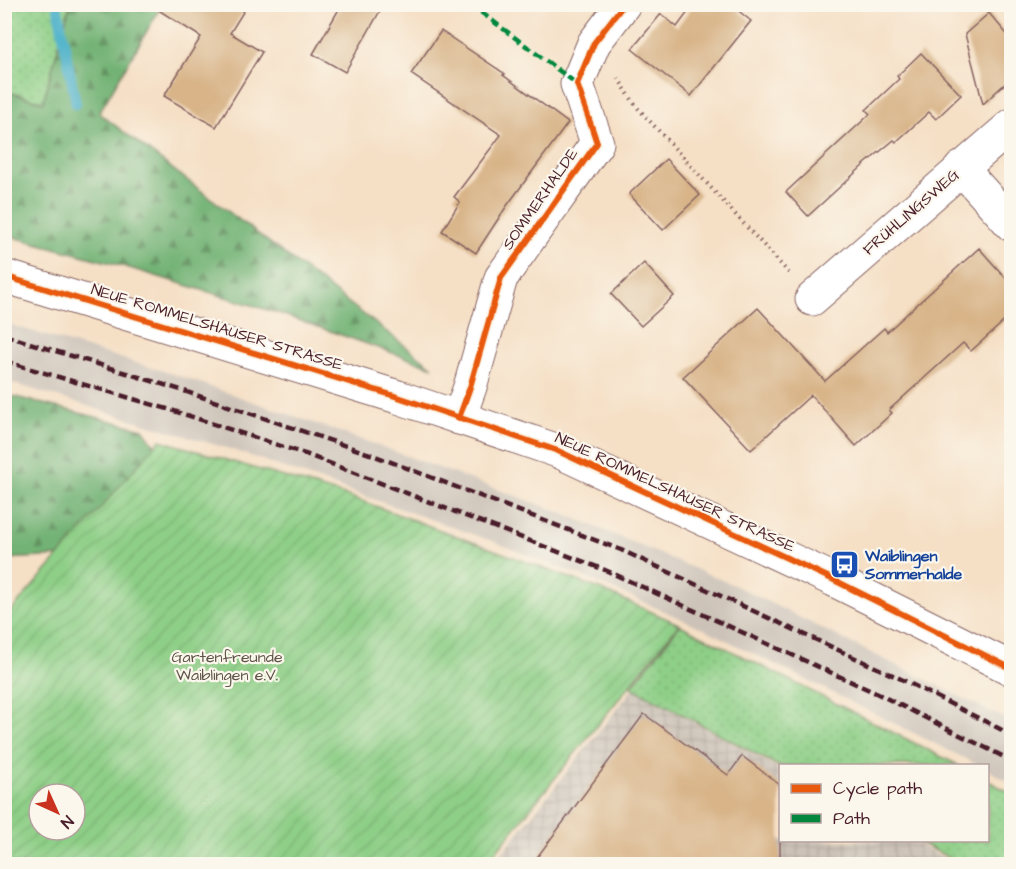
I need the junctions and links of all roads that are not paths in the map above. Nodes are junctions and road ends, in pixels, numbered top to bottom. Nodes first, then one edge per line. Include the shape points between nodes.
1 (624, 4) edge
2 (1011, 125) edge
3 (961, 168) junction
4 (1011, 225) edge
5 (4, 276) edge
6 (812, 299) dead end
7 (459, 418) junction
8 (1011, 669) edge

1 - 7 street, SOMMERHALDE via 594,43 577,84 597,143 501,278
2 - 3 street, FRÜHLINGSWEG
3 - 4 street
3 - 6 street, FRÜHLINGSWEG
5 - 7 street, NEUE ROMMELSHAUSER STRASSE
7 - 8 street, NEUE ROMMELSHAUSER STRASSE via 558,451 834,580

